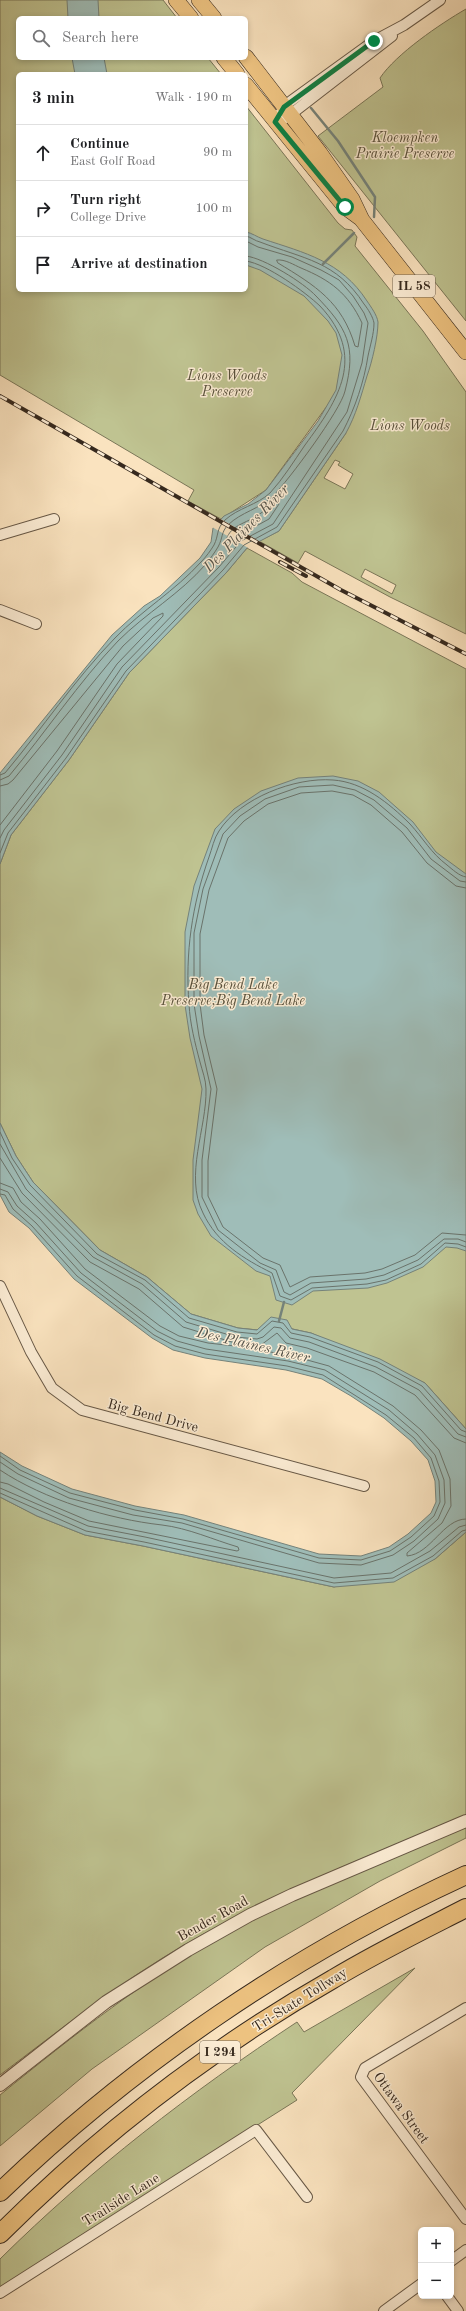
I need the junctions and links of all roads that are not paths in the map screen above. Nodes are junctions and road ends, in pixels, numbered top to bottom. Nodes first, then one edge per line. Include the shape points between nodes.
1 (176, 0) edge
2 (199, 0) edge
3 (440, 0) edge
4 (189, 16) edge
5 (212, 16) edge
6 (226, 60) edge
7 (248, 60) edge
8 (235, 72) edge
9 (248, 88) edge
10 (288, 111) junction
11 (275, 122) junction
12 (362, 220) junction
13 (466, 352) edge
14 (54, 518) dead end
15 (0, 535) edge
16 (0, 610) edge
17 (36, 624) dead end
18 (0, 1286) edge
19 (364, 1486) dead end
20 (466, 1821) edge
21 (466, 1874) edge
22 (466, 1908) edge
23 (466, 2008) edge
24 (0, 2085) edge
25 (0, 2192) edge
26 (307, 2197) dead end
27 (466, 2219) edge
28 (0, 2234) edge
29 (466, 2250) edge
30 (454, 2260) edge
31 (418, 2286) edge
32 (0, 2293) edge
33 (449, 2299) edge
34 (384, 2311) edge
35 (458, 2311) edge

1 - 4 main road
2 - 5 main road
3 - 10 street
6 - 8 main road
7 - 10 main road, IL 58
9 - 11 main road, IL 58
10 - 11 street
10 - 12 main road, IL 58 via 352,199
11 - 12 main road, IL 58 via 345,207
12 - 13 main road, IL 58
14 - 15 street
16 - 17 street
18 - 19 street, Big Bend Drive via 31,1352 52,1388 82,1410
20 - 24 street, Bender Road via 292,1895 188,1950 106,2002
21 - 25 highway, I 294 via 356,1930 225,2011 95,2108
22 - 28 highway, Tri-State Tollway / I 294 via 332,1979 271,2016 115,2130 61,2175
23 - 27 street, Ottawa Street via 365,2068 361,2077
26 - 32 street, Trailside Lane via 256,2130
29 - 30 street
31 - 34 street
33 - 35 street

